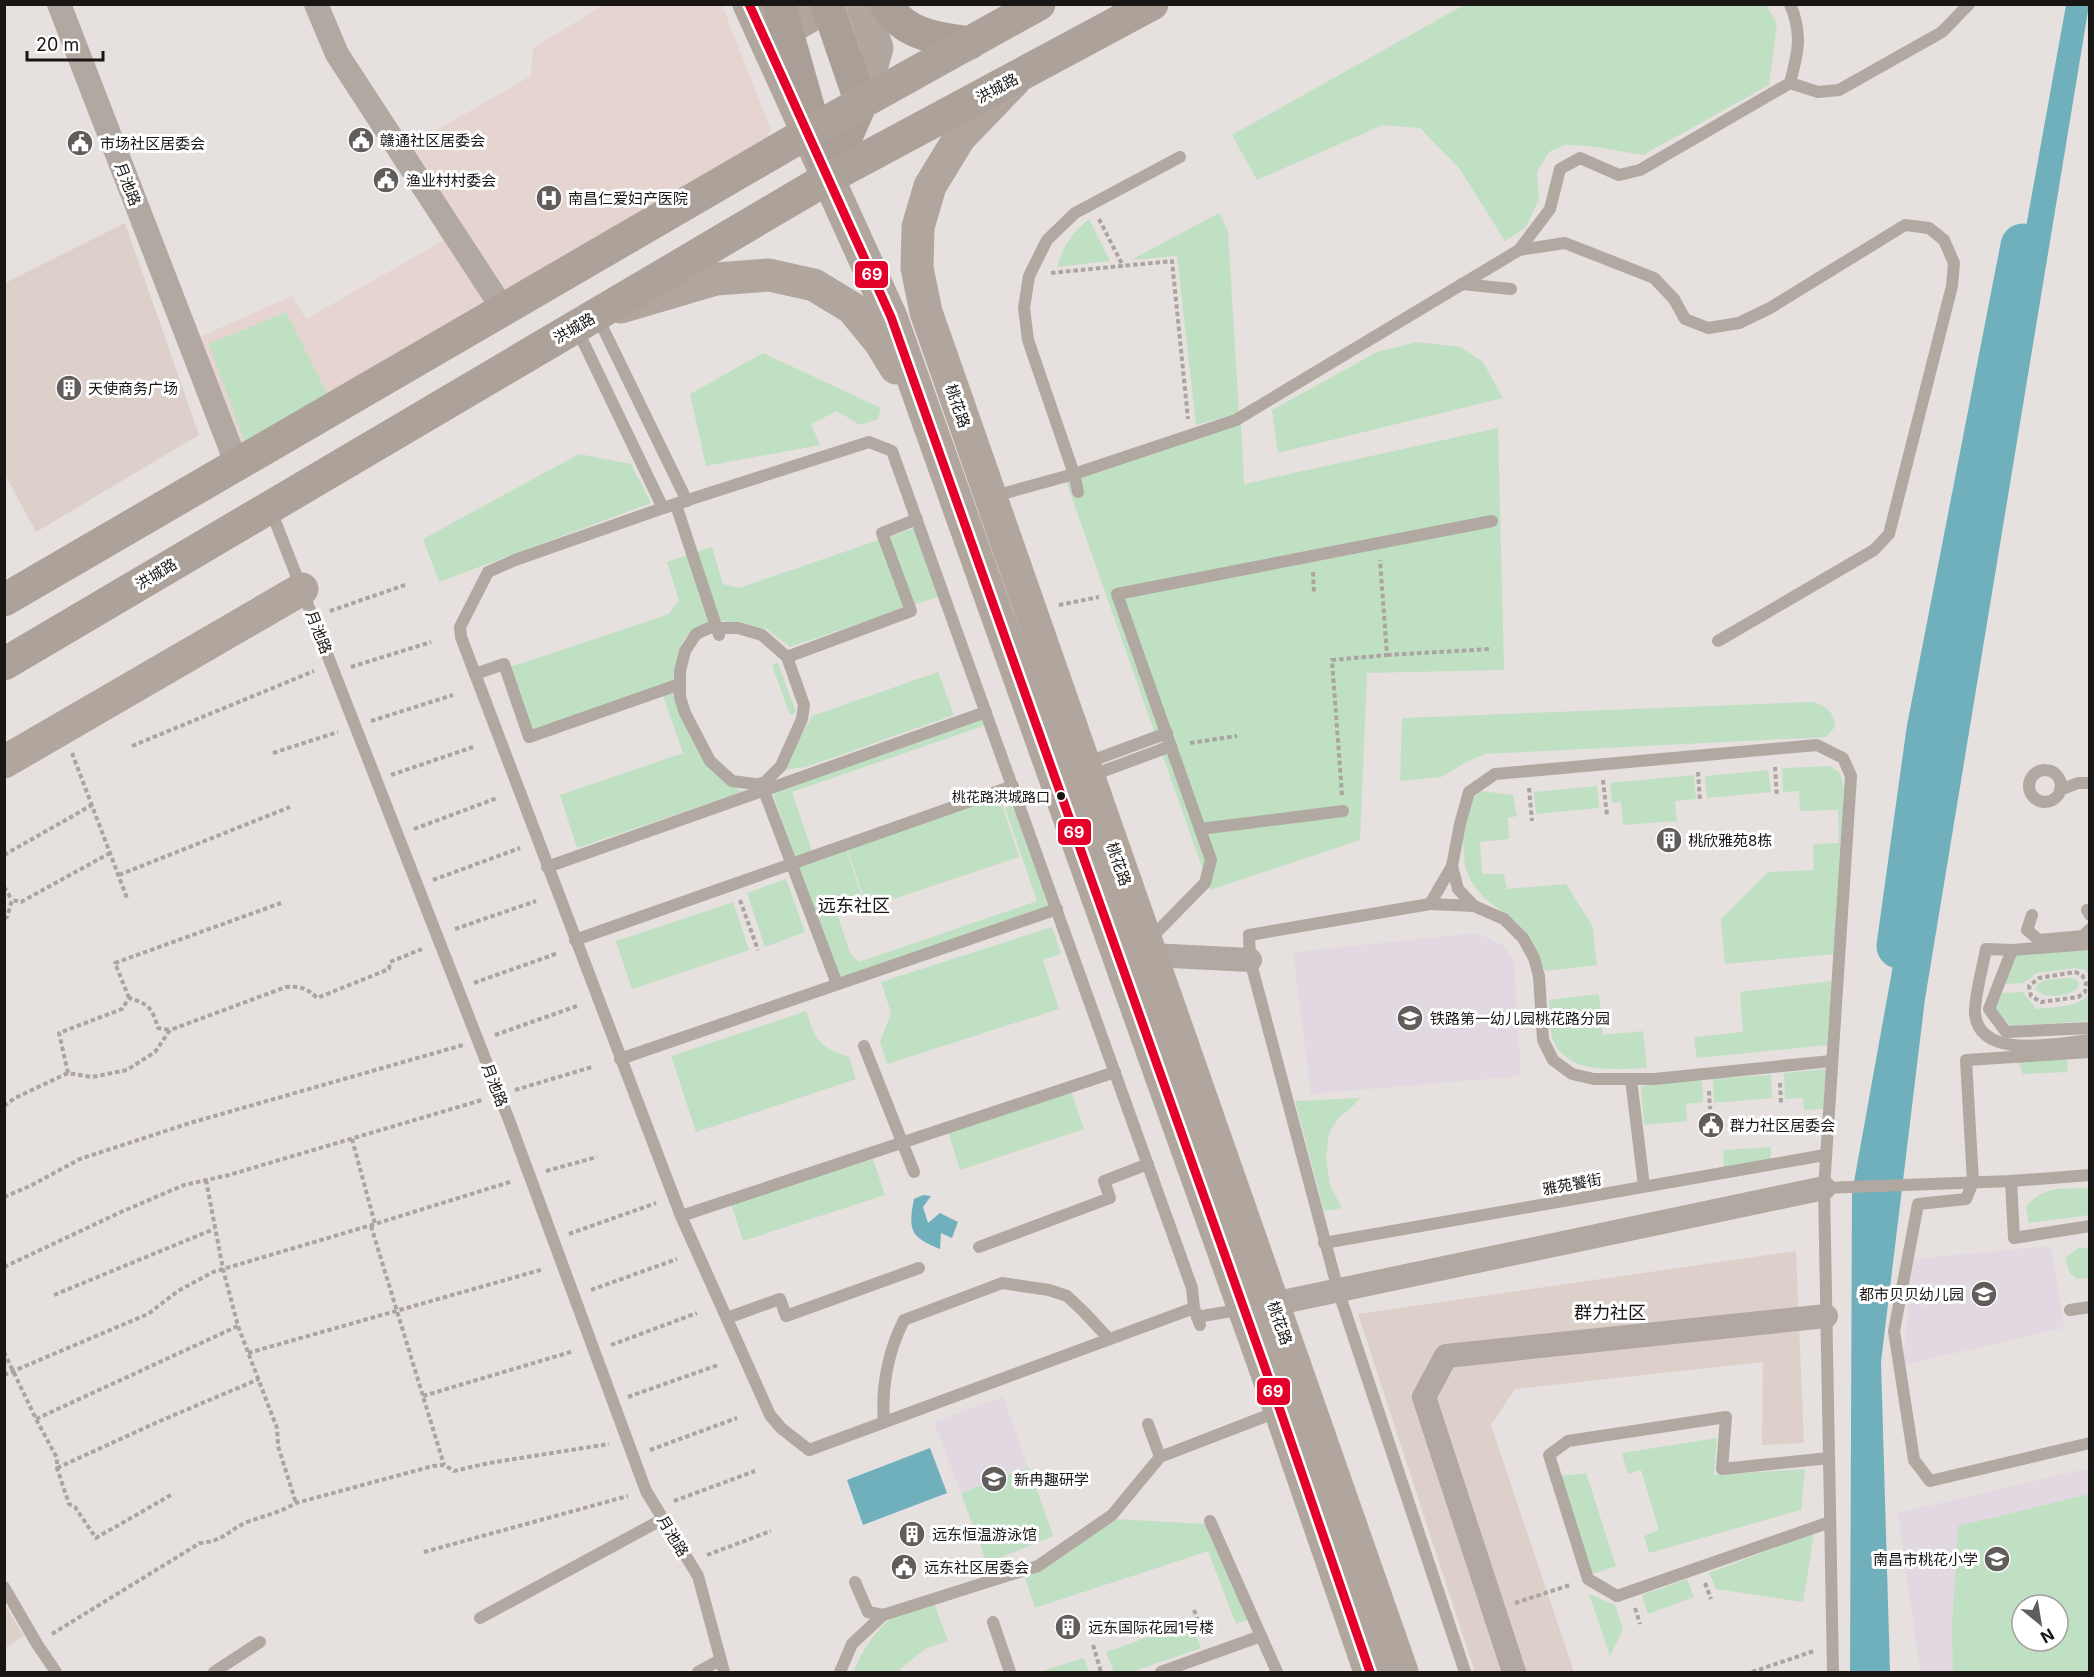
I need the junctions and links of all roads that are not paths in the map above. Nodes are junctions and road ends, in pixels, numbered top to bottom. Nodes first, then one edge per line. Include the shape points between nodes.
1 (59, 4) edge
2 (316, 4) edge
3 (748, 4) edge
4 (862, 4) edge
5 (886, 4) edge
6 (1039, 4) edge
7 (1152, 4) edge
8 (1790, 4) edge
9 (1969, 4) edge
10 (827, 5) edge
11 (782, 17) edge
12 (970, 43) junction
13 (1019, 76) junction
14 (1790, 83) junction
15 (861, 103) junction
16 (811, 131) junction
17 (1180, 157) dead end
18 (828, 178) junction
19 (1519, 250) junction
20 (1462, 284) junction
21 (1511, 290) dead end
22 (503, 309) junction
23 (586, 321) junction
24 (927, 419) junction
25 (237, 465) junction
26 (1074, 474) junction
27 (1078, 492) dead end
28 (990, 497) junction
29 (675, 504) junction
30 (270, 507) junction
31 (917, 519) junction
32 (1492, 520) dead end
33 (4, 600) edge
34 (307, 602) junction
35 (718, 632) junction
36 (1718, 641) dead end
37 (788, 657) junction
38 (4, 664) edge
39 (475, 674) junction
40 (680, 684) junction
41 (986, 712) junction
42 (1167, 733) junction
43 (1171, 746) junction
44 (4, 762) edge
45 (1086, 770) junction
46 (2090, 783) edge
47 (762, 785) junction
48 (1013, 786) junction
49 (2060, 790) dead end
50 (1343, 811) road end
51 (1200, 829) junction
52 (792, 864) junction
53 (1452, 866) junction
54 (547, 867) junction
55 (1430, 904) junction
56 (1474, 906) junction
57 (1057, 909) junction
58 (2032, 915) dead end
59 (2088, 937) edge
60 (576, 940) junction
61 (1149, 949) junction
62 (2012, 950) junction
63 (1250, 960) junction
64 (837, 984) junction
65 (2090, 1028) edge
66 (2090, 1040) edge
67 (864, 1046) dead end
68 (2090, 1052) edge
69 (620, 1059) junction
70 (1831, 1061) junction
71 (1115, 1072) junction
72 (1631, 1079) junction
73 (903, 1142) junction
74 (1825, 1155) junction
75 (1148, 1164) junction
76 (915, 1172) dead end
77 (2090, 1175) edge
78 (2011, 1181) junction
79 (1967, 1182) junction
80 (1644, 1186) junction
81 (1824, 1188) junction
82 (681, 1216) junction
83 (2090, 1226) edge
84 (1324, 1243) junction
85 (979, 1247) dead end
86 (919, 1268) dead end
87 (1338, 1290) junction
88 (1259, 1306) junction
89 (2090, 1306) edge
90 (2070, 1310) dead end
91 (1826, 1316) junction
92 (1197, 1317) junction
93 (727, 1318) junction
94 (1109, 1339) junction
95 (1280, 1410) junction
96 (884, 1422) junction
97 (1148, 1424) dead end
98 (2090, 1443) edge
99 (1160, 1457) junction
100 (1829, 1458) junction
101 (663, 1519) junction
102 (1210, 1521) dead end
103 (1830, 1522) junction
104 (855, 1582) dead end
105 (4, 1587) edge
106 (883, 1615) junction
107 (480, 1618) dead end
108 (993, 1622) dead end
109 (1261, 1636) junction
110 (260, 1642) dead end
111 (720, 1660) junction
112 (56, 1672) edge
113 (214, 1672) edge
114 (698, 1672) edge
115 (724, 1672) edge
116 (840, 1672) edge
117 (1010, 1672) edge
118 (1161, 1672) edge
119 (1277, 1672) edge
120 (1370, 1672) edge
121 (1402, 1672) edge
122 (1465, 1672) edge
123 (1514, 1672) edge
124 (1833, 1672) edge

1 - 25 street, 月池路
2 - 22 street via 337,54
3 - 16 main road
4 - 15 main road via 877,48
5 - 12 main road via 894,18 926,36
6 - 12 highway
7 - 13 highway, 洪城路
8 - 14 lane via 1798,22 1797,56
9 - 14 lane via 1942,32 1839,90 1818,92
10 - 11 main road
10 - 15 main road
11 - 16 main road
12 - 15 highway
13 - 18 highway, 洪城路
13 - 28 main road, 桃花路 via 960,137 930,186 918,227 917,268 926,312
14 - 19 lane via 1640,170 1619,175 1580,158 1560,169 1550,209
15 - 16 highway
15 - 18 main road
16 - 18 main road
16 - 22 highway
17 - 26 lane via 1075,213 1047,240 1029,276 1024,308 1028,340
18 - 23 highway, 洪城路
18 - 24 main road, 桃花路 via 891,317
19 - 20 lane
19 - 36 lane via 1565,243 1653,278 1674,299 1685,319 1708,328 1739,323 1770,308 1905,225 1929,228 1944,240 1954,263 1952,286 1889,534 1874,550
20 - 21 lane
20 - 26 lane via 1236,420
22 - 25 highway
23 - 24 main road via 716,279 769,275 814,285 852,308 880,342
23 - 29 lane
23 - 29 lane
23 - 30 highway, 洪城路
24 - 88 main road, 桃花路
25 - 33 highway
26 - 27 lane
26 - 28 lane
28 - 45 main road, 桃花路
29 - 31 lane via 869,442 892,451
29 - 35 lane
29 - 39 lane via 488,572 460,627
30 - 34 lane, 月池路
30 - 38 highway, 洪城路
31 - 37 lane via 882,532 911,611
31 - 41 lane
32 - 42 lane via 1117,594
34 - 44 main road
34 - 101 lane, 月池路 via 499,1095 646,1491
35 - 37 lane via 738,628 762,635
35 - 40 lane via 709,628 690,642 680,671
37 - 47 lane via 804,705 802,719 781,766
39 - 40 lane via 504,664 529,737
39 - 54 lane
40 - 47 lane via 686,713 710,761 732,781
41 - 47 lane
41 - 48 lane
42 - 43 lane
42 - 45 lane
43 - 45 lane
43 - 51 lane
45 - 61 main road, 桃花路
46 - 49 lane
47 - 52 lane
47 - 54 lane
48 - 52 lane
48 - 57 lane
50 - 51 lane
51 - 61 lane via 1211,860 1205,883
52 - 60 lane
52 - 64 lane
53 - 55 lane
53 - 56 lane via 1458,889
53 - 70 lane via 1469,792 1495,774 1817,745 1843,758 1851,776
54 - 60 lane
55 - 56 lane
55 - 63 lane via 1249,935
56 - 72 lane via 1504,919 1534,958 1539,976 1543,1040 1553,1060 1572,1074 1594,1079
57 - 64 lane
57 - 71 lane
58 - 59 lane via 2027,930 2039,940
59 - 62 lane
60 - 69 lane
61 - 63 street
61 - 88 main road, 桃花路
62 - 65 lane via 1989,1009 2006,1032
62 - 66 lane via 1986,949 1975,1012 1978,1027 1987,1037 2005,1045
63 - 84 lane
64 - 69 lane
67 - 73 lane
68 - 79 lane via 1966,1060
69 - 82 lane
70 - 72 lane
70 - 74 lane
71 - 73 lane
71 - 75 lane
72 - 80 lane
73 - 76 lane
73 - 82 lane
74 - 80 lane, 雅苑饕街
74 - 81 lane
75 - 85 lane via 1104,1181 1110,1198
75 - 92 lane via 1192,1288
77 - 78 lane
78 - 79 lane
78 - 83 lane via 2014,1238
79 - 81 lane
79 - 98 lane via 1966,1199 1918,1204 1894,1331 1914,1460 1930,1481
80 - 84 lane, 雅苑饕街
81 - 87 street
81 - 91 lane
82 - 93 lane
84 - 87 lane
86 - 93 lane via 786,1316 780,1299
87 - 88 street
87 - 122 lane
88 - 92 lane
88 - 95 main road, 桃花路
88 - 121 main road, 桃花路
89 - 90 lane
91 - 100 lane
91 - 123 street via 1446,1356 1424,1397
92 - 94 lane
93 - 96 lane via 770,1415 809,1450
94 - 96 lane
94 - 96 lane via 1067,1296 1002,1283 904,1320 893,1341
95 - 99 lane
95 - 120 main road, 桃花路
97 - 99 lane
99 - 106 lane via 1112,1515 1038,1566
100 - 103 lane
100 - 103 lane via 1722,1469 1726,1417 1568,1440 1549,1455 1588,1579 1617,1596
101 - 107 lane
101 - 111 lane, 月池路 via 698,1576
102 - 109 lane
103 - 124 lane
104 - 106 lane via 868,1612
105 - 112 lane
106 - 116 lane via 852,1644
108 - 117 lane
109 - 118 lane
109 - 119 lane
110 - 113 lane
111 - 114 lane
111 - 115 lane, 月池路

